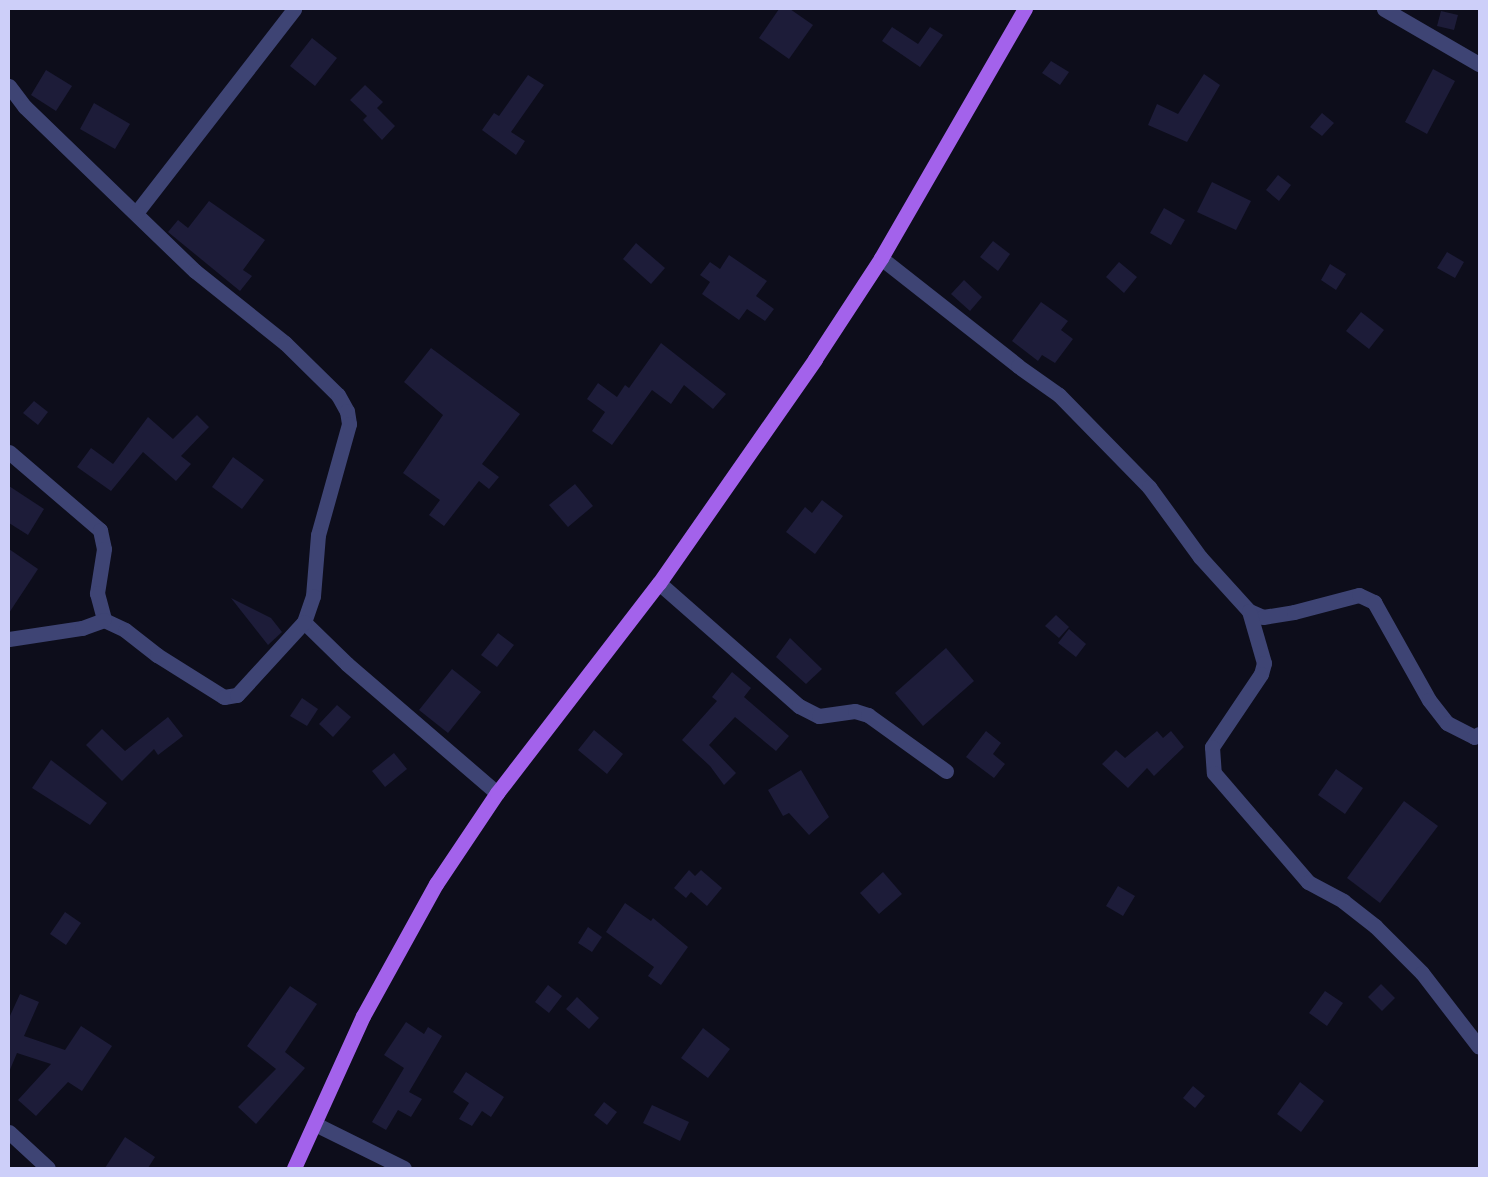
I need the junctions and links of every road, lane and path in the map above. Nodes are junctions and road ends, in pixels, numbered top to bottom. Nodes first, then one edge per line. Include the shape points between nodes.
1 (294, 9) edge
2 (1025, 9) edge
3 (1384, 9) edge
4 (1479, 64) edge
5 (9, 86) edge
6 (136, 213) junction
7 (880, 258) junction
8 (9, 452) edge
9 (659, 583) junction
10 (1249, 611) junction
11 (104, 620) junction
12 (304, 622) junction
13 (9, 639) edge
14 (1479, 734) edge
15 (946, 771) dead end
16 (497, 793) junction
17 (1479, 1047) edge
18 (315, 1124) junction
19 (9, 1132) edge
20 (48, 1168) edge
21 (294, 1168) edge
22 (404, 1168) edge

1 - 6 street
2 - 7 main road
3 - 4 street
5 - 6 street via 25,106
6 - 12 street via 195,271 285,342 338,394 347,411 346,439 318,534 313,596
7 - 9 main road
7 - 10 street via 1018,366 1059,394 1149,487 1200,557
8 - 11 street via 100,530 104,549 97,593
9 - 15 street via 799,706 819,716 855,711 868,715
9 - 16 main road
10 - 14 street via 1263,617 1359,594 1374,602 1429,700 1447,723 1474,737
10 - 17 street via 1264,663 1261,674 1212,747 1214,773 1308,882 1342,901 1375,926 1422,973
11 - 12 street via 125,630 157,655 224,697 231,698
11 - 13 street via 82,628
12 - 16 street via 347,664
16 - 18 main road via 436,884 363,1016
18 - 21 main road
18 - 22 street
19 - 20 street

